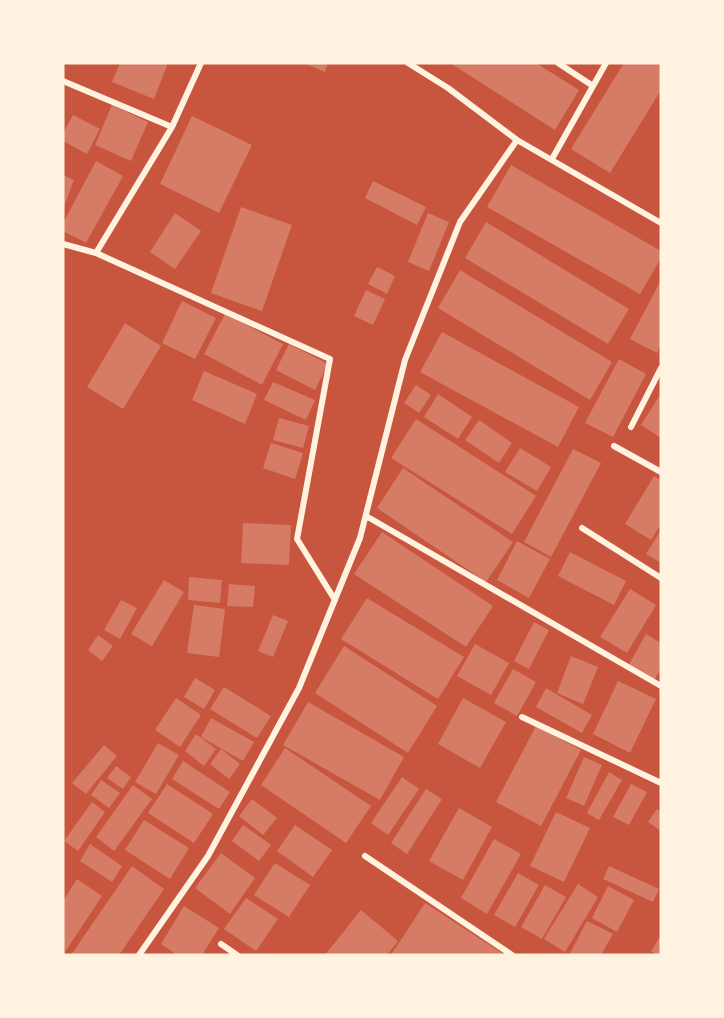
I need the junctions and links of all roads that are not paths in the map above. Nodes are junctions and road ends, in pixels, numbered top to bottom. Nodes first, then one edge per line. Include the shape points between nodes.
1 (201, 63) edge
2 (408, 63) edge
3 (558, 63) edge
4 (606, 63) edge
5 (63, 81) edge
6 (593, 86) junction
7 (172, 127) junction
8 (517, 140) junction
9 (552, 159) junction
10 (661, 223) edge
11 (63, 244) edge
12 (96, 253) junction
13 (661, 368) edge
14 (632, 427) dead end
15 (614, 446) dead end
16 (661, 472) edge
17 (366, 516) junction
18 (582, 528) dead end
19 (661, 578) edge
20 (335, 600) junction
21 (661, 686) edge
22 (522, 717) dead end
23 (661, 783) edge
24 (365, 856) dead end
25 (221, 944) dead end
26 (139, 955) edge
27 (237, 955) edge
28 (512, 955) edge

1 - 7 street
2 - 8 street
3 - 6 street
4 - 6 street
5 - 7 street
6 - 9 street
7 - 12 street
8 - 9 street
8 - 17 street via 460,222 405,360
9 - 10 street
11 - 12 street
12 - 20 street via 330,359 297,539
13 - 14 street
15 - 16 street
17 - 20 street
17 - 21 street
18 - 19 street
20 - 26 street via 299,688 208,856
22 - 23 street
24 - 28 street
25 - 27 street

